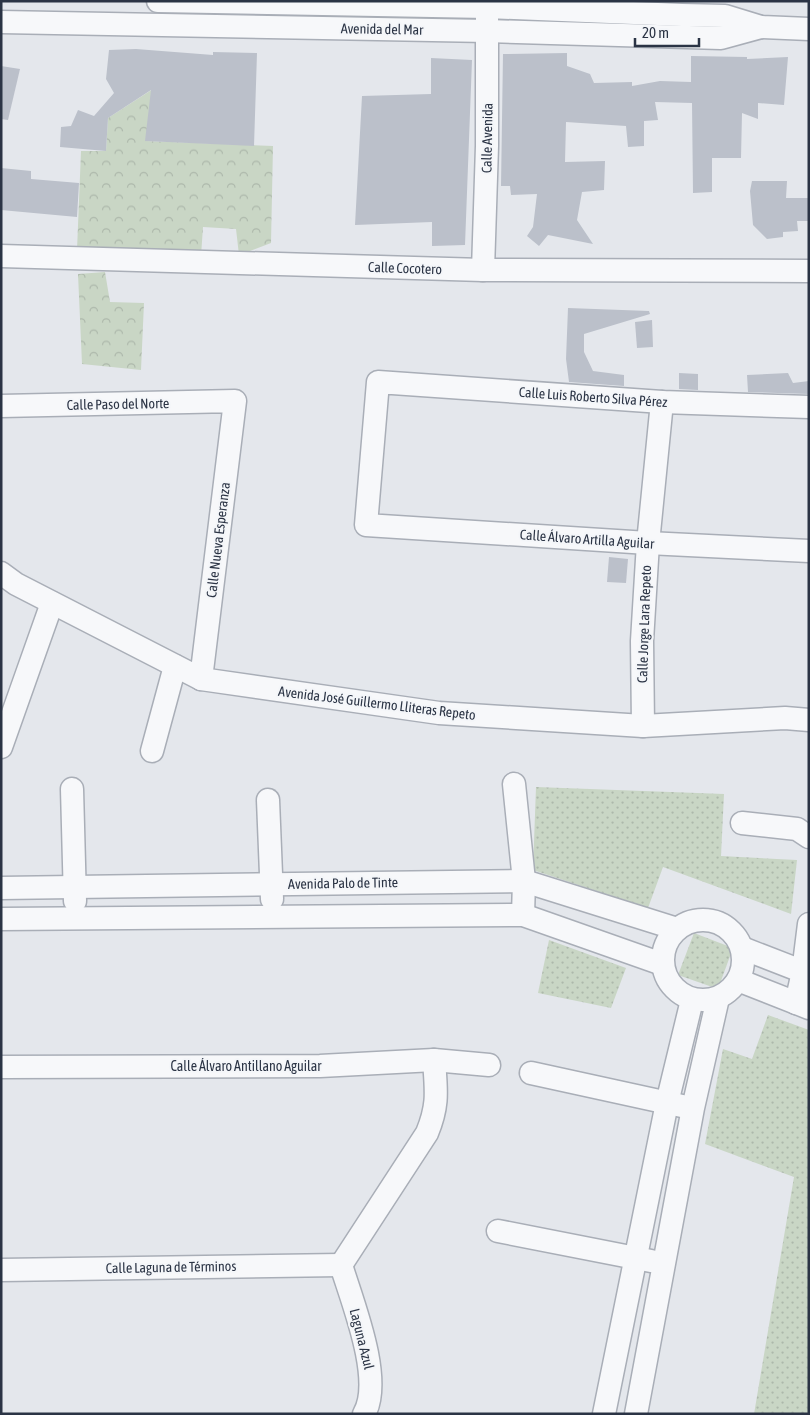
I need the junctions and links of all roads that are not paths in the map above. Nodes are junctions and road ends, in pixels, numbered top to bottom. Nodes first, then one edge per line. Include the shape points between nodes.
1 (158, 1) edge
2 (487, 7) junction
3 (727, 8) edge
4 (682, 18) edge
5 (1, 22) edge
6 (761, 27) junction
7 (809, 29) edge
8 (487, 31) junction
9 (721, 38) junction
10 (1, 256) edge
11 (483, 270) junction
12 (809, 271) edge
13 (234, 401) joint
14 (662, 402) junction
15 (1, 406) edge
16 (809, 406) edge
17 (366, 525) joint
18 (648, 543) junction
19 (809, 551) edge
20 (1, 573) edge
21 (52, 603) junction
22 (175, 666) junction
23 (201, 679) junction
24 (809, 720) edge
25 (643, 726) junction
26 (1, 747) edge
27 (152, 751) dead end
28 (514, 784) dead end
29 (72, 790) dead end
30 (268, 800) dead end
31 (742, 823) dead end
32 (809, 837) edge
33 (524, 881) junction
34 (271, 884) junction
35 (75, 887) junction
36 (1, 888) edge
37 (523, 915) junction
38 (273, 916) junction
39 (76, 918) junction
40 (1, 919) edge
41 (809, 924) edge
42 (677, 929) junction
43 (742, 948) junction
44 (662, 964) junction
45 (806, 973) edge
46 (738, 980) junction
47 (718, 998) junction
48 (692, 1000) junction
49 (802, 1006) edge
50 (434, 1060) junction
51 (490, 1065) dead end
52 (1, 1067) edge
53 (531, 1073) dead end
54 (667, 1103) junction
55 (693, 1108) junction
56 (498, 1231) dead end
57 (636, 1258) junction
58 (664, 1264) junction
59 (341, 1265) junction
60 (1, 1270) edge
61 (364, 1414) edge
62 (604, 1414) edge
63 (636, 1414) edge

1 - 2 street, Avenida del Mar
2 - 4 street, Avenida del Mar
2 - 8 street, Calle Avenida
3 - 4 street, Avenida del Mar
3 - 6 street, Avenida del Mar
3 - 9 street
4 - 8 street, Avenida del Mar
4 - 9 street, Avenida del Mar
5 - 8 street, Avenida del Mar
6 - 7 street, Avenida del Mar
6 - 9 street, Avenida del Mar
8 - 11 street, Calle Avenida
10 - 11 street, Calle Cocotero
11 - 12 street, Calle Cocotero
13 - 15 street, Calle Paso del Norte
13 - 23 street, Calle Nueva Esperanza
14 - 16 street, Calle Luis Roberto Silva Pérez
14 - 17 street, Calle Luis Roberto Silva Pérez via 378,382
14 - 18 street, Calle Jorge Lara Repeto
17 - 18 street, Calle Álvaro Artilla Aguilar
18 - 19 street, Calle Álvaro Artilla Aguilar
18 - 25 street, Calle Jorge Lara Repeto via 642,641
20 - 21 street, Avenida José Guillermo Lliteras Repeto
21 - 22 street, Avenida José Guillermo Lliteras Repeto
21 - 26 street
22 - 23 street, Avenida José Guillermo Lliteras Repeto
22 - 27 street
23 - 25 street, Avenida José Guillermo Lliteras Repeto via 438,713
24 - 25 street, Avenida José Guillermo Lliteras Repeto via 785,718
28 - 33 street
29 - 35 street
30 - 34 street
31 - 32 street via 797,829
33 - 34 street, Avenida Palo de Tinte
33 - 37 street
33 - 42 street, Avenida Palo de Tinte
34 - 35 street, Avenida Palo de Tinte
34 - 38 street
35 - 36 street, Avenida Palo de Tinte
35 - 39 street
37 - 38 street
37 - 44 street
38 - 39 street
39 - 40 street
41 - 45 street
42 - 43 street via 688,922 715,920 736,936
42 - 44 street via 665,945
43 - 45 street
43 - 46 street via 744,964
44 - 48 street via 668,980 678,992
45 - 49 street
46 - 47 street via 730,991
46 - 49 street
47 - 48 street
47 - 55 street
48 - 54 street
50 - 51 street, Calle Álvaro Antillano Aguilar
50 - 52 street, Calle Álvaro Antillano Aguilar via 320,1066
50 - 59 street via 437,1098 427,1133
53 - 54 street
54 - 55 street
54 - 57 street
55 - 58 street
56 - 57 street
57 - 58 street
57 - 62 street
58 - 63 street
59 - 60 street, Calle Laguna de Términos
59 - 61 street, Laguna Azul via 364,1338 371,1379 368,1407

